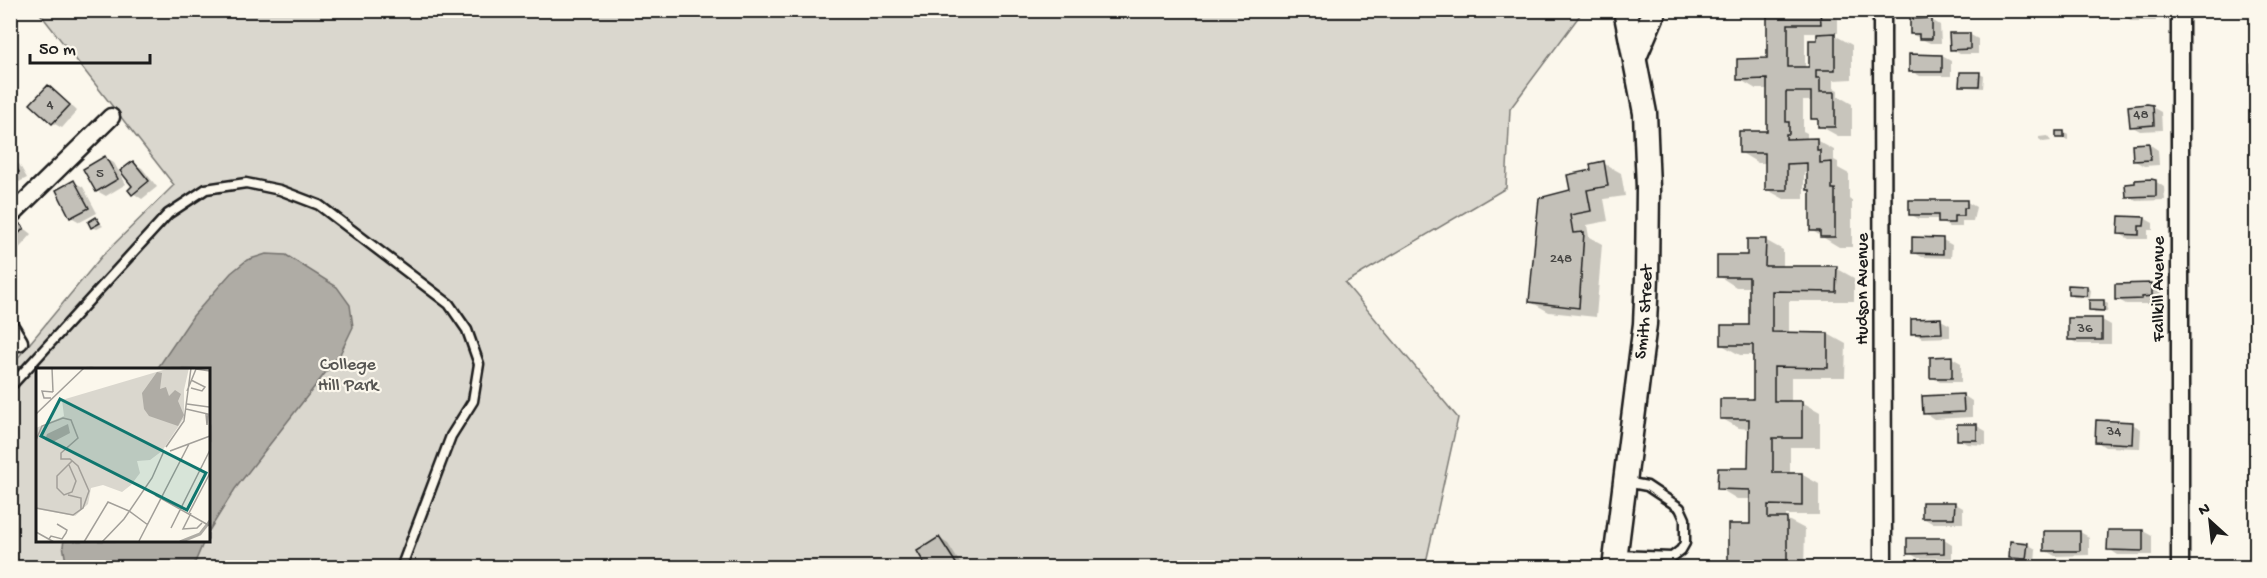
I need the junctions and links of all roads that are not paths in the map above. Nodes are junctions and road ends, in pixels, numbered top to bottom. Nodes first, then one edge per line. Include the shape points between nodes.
1 (1625, 10) edge
2 (1655, 10) edge
3 (1882, 10) edge
4 (2180, 10) edge
5 (1635, 57) junction
6 (111, 117) dead end
7 (10, 216) edge
8 (10, 327) edge
9 (19, 342) dead end
10 (10, 387) edge
11 (1626, 482) junction
12 (1615, 561) edge
13 (401, 567) edge
14 (1883, 567) edge
15 (2180, 567) edge

1 - 5 street, Smith Street
2 - 5 street
3 - 14 street, Hudson Avenue
4 - 15 street, Fallkill Avenue
5 - 11 street, Smith Street via 1645,114 1647,277 1646,324
6 - 7 street
8 - 9 street
10 - 13 lane via 168,214 206,189 246,183 280,190 319,205 449,304 467,330 479,364 473,401 451,436
11 - 12 street, Smith Street
11 - 12 lane via 1647,486 1680,508 1685,519 1685,543 1672,557

